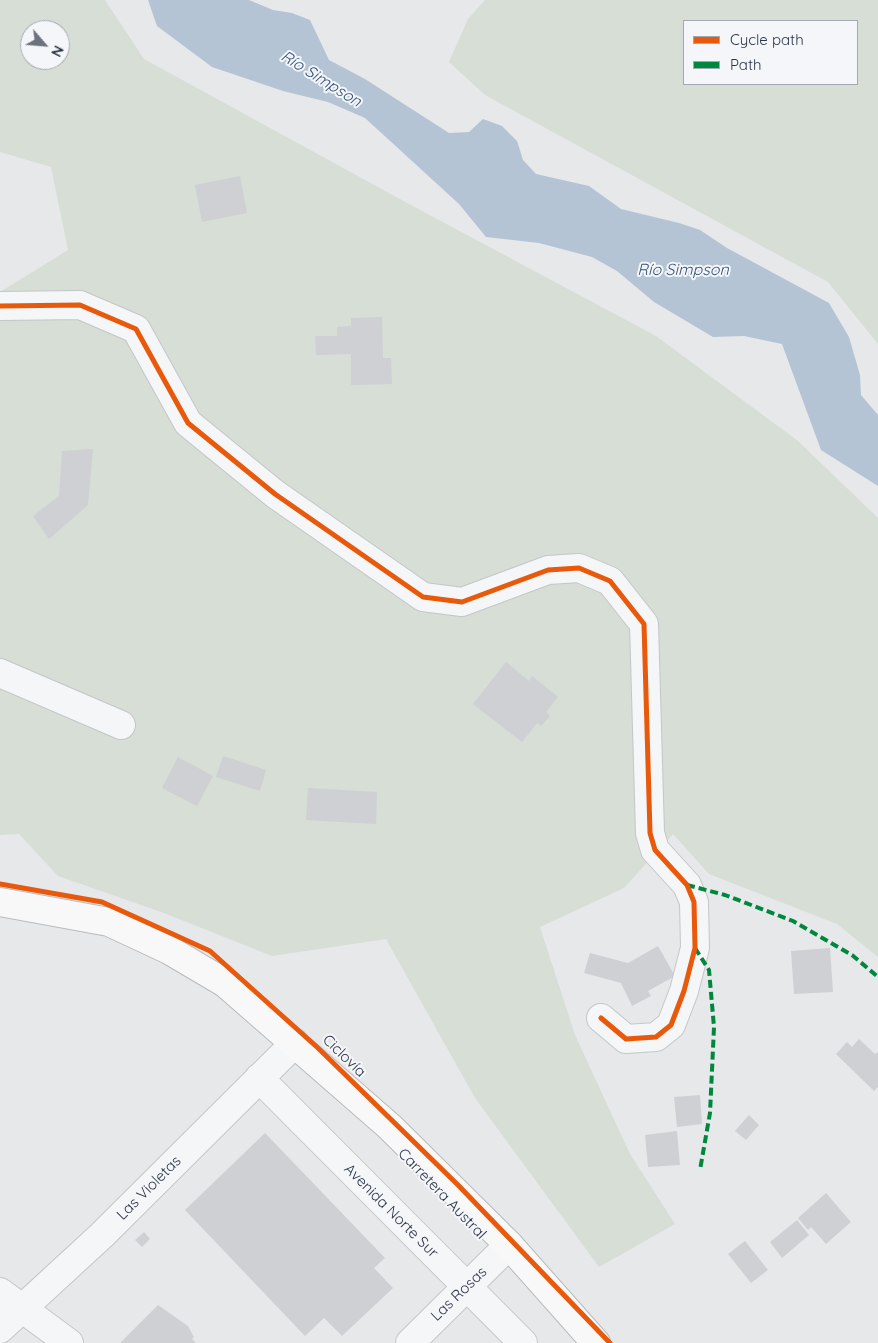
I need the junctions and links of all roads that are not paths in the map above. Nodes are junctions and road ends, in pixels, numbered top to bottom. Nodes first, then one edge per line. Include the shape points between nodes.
1 (0, 306) edge
2 (0, 673) edge
3 (121, 725) dead end
4 (0, 902) edge
5 (601, 1018) dead end
6 (295, 1044) junction
7 (259, 1078) junction
8 (505, 1250) junction
9 (466, 1287) junction
10 (10, 1300) edge
11 (0, 1329) edge
12 (70, 1343) edge
13 (410, 1343) edge
14 (523, 1343) edge
15 (592, 1343) edge
16 (596, 1343) edge

1 - 5 street via 80,306 136,329 188,423 275,494 423,597 462,602 548,570 579,568 610,581 644,624 650,833 655,850 687,885 694,902 695,948 671,1025 656,1037 626,1039
2 - 3 street
4 - 6 highway, Carretera Austral via 109,922 168,950 225,984
6 - 7 street, Las Violetas
6 - 8 highway, Carretera Austral
7 - 9 street, Avenida Norte Sur
7 - 10 street, Las Violetas via 102,1235
8 - 9 street, Las Rosas
8 - 15 highway, Carretera Austral
8 - 16 highway, Carretera Austral
9 - 13 street, Las Rosas
9 - 14 street, Avenida Norte Sur
10 - 11 street, Las Violetas
10 - 12 street

